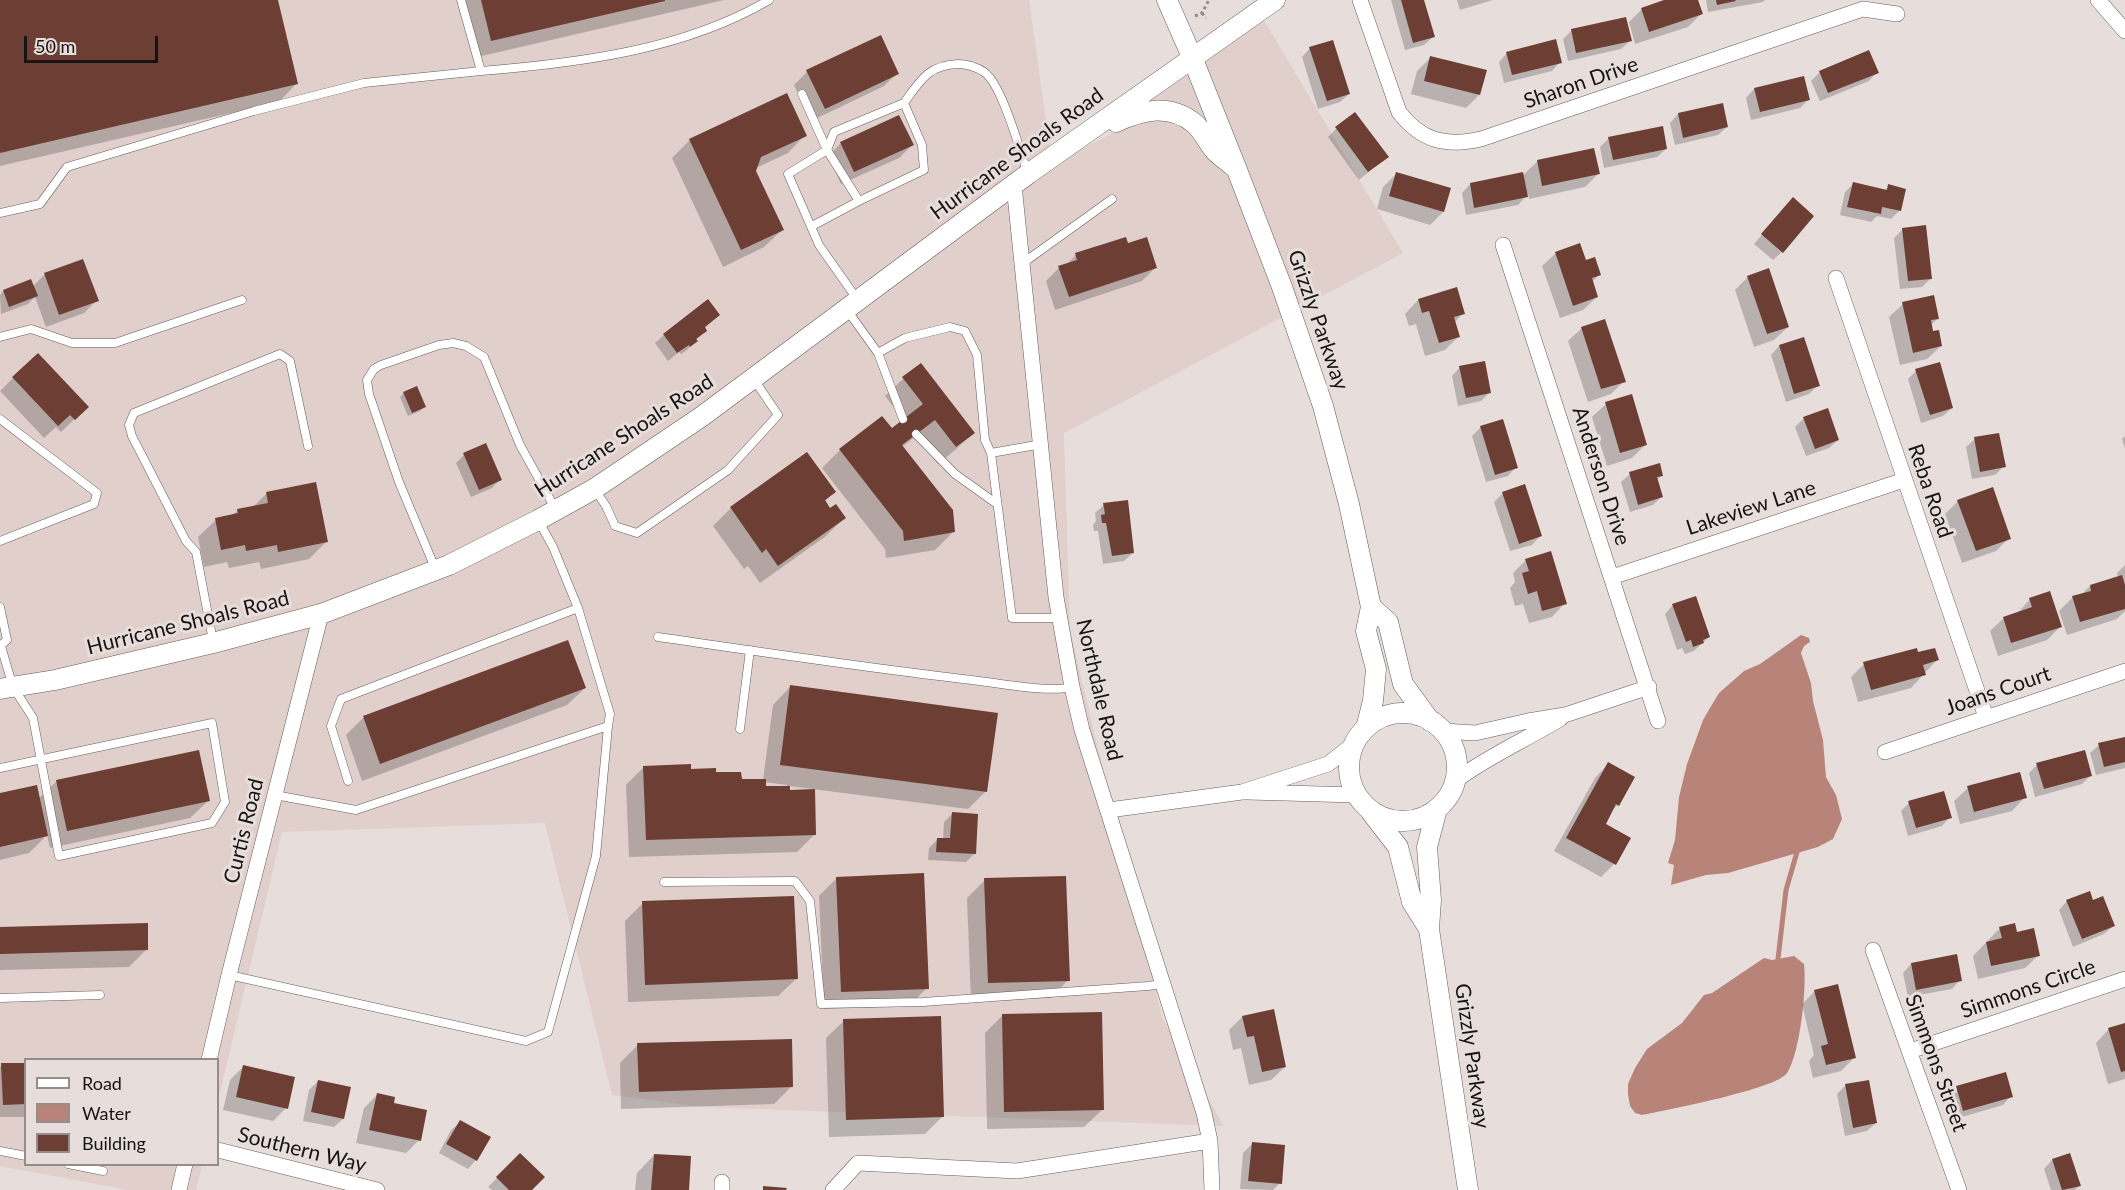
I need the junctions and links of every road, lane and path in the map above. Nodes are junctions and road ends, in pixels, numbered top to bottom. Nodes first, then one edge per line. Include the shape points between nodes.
1 (461, 0) edge
2 (769, 0) edge
3 (1167, 0) edge
4 (1209, 0) edge
5 (1275, 0) edge
6 (1360, 0) edge
7 (2098, 0) edge
8 (1202, 13) junction
9 (1897, 14) dead end
10 (1196, 16) dead end
11 (1206, 18) dead end
12 (2125, 31) edge
13 (1192, 57) junction
14 (481, 71) junction
15 (802, 94) dead end
16 (904, 103) junction
17 (1096, 126) junction
18 (827, 150) junction
19 (1237, 170) junction
20 (1021, 179) junction
21 (1112, 199) dead end
22 (859, 201) junction
23 (0, 213) edge
24 (812, 226) junction
25 (1503, 245) dead end
26 (1023, 263) junction
27 (1836, 278) dead end
28 (242, 300) dead end
29 (852, 305) junction
30 (0, 337) edge
31 (878, 353) junction
32 (753, 378) junction
33 (0, 419) edge
34 (903, 419) dead end
35 (916, 434) dead end
36 (1042, 444) junction
37 (308, 446) dead end
38 (991, 453) junction
39 (1904, 480) junction
40 (594, 489) junction
41 (997, 504) junction
42 (556, 510) junction
43 (538, 520) junction
44 (0, 541) edge
45 (436, 570) junction
46 (1612, 577) junction
47 (0, 607) edge
48 (1371, 607) junction
49 (578, 608) junction
50 (321, 614) junction
51 (1060, 618) junction
52 (658, 637) dead end
53 (213, 643) junction
54 (0, 646) edge
55 (750, 650) junction
56 (2125, 671) edge
57 (1072, 687) junction
58 (1649, 687) junction
59 (7, 688) edge
60 (1565, 715) junction
61 (1986, 717) junction
62 (1658, 721) dead end
63 (608, 726) junction
64 (1437, 726) junction
65 (740, 729) dead end
66 (1360, 736) junction
67 (1885, 752) dead end
68 (42, 759) junction
69 (0, 768) edge
70 (1456, 780) junction
71 (348, 781) dead end
72 (1242, 792) junction
73 (275, 795) junction
74 (1363, 802) junction
75 (1437, 809) junction
76 (1109, 810) junction
77 (664, 882) dead end
78 (1429, 929) junction
79 (1873, 950) dead end
80 (228, 975) junction
81 (2125, 979) edge
82 (1162, 984) junction
83 (100, 995) dead end
84 (0, 998) edge
85 (1910, 1051) junction
86 (209, 1058) edge
87 (1210, 1141) junction
88 (219, 1150) edge
89 (0, 1151) edge
90 (24, 1156) edge
91 (77, 1166) edge
92 (185, 1166) edge
93 (103, 1172) dead end
94 (179, 1190) edge
95 (377, 1190) edge
96 (833, 1190) edge
97 (1212, 1190) edge
98 (1468, 1190) edge
99 (1959, 1190) edge

1 - 14 lane
2 - 14 lane via 741,16 660,44 556,65
3 - 13 street, Grizzly Parkway
4 - 8 path
5 - 13 street, Hurricane Shoals Road
6 - 9 street, Sharon Drive via 1399,112 1409,126 1425,136 1467,143 1863,9
7 - 12 street
8 - 10 path
8 - 11 path
13 - 17 street, Hurricane Shoals Road
13 - 19 street, Grizzly Parkway
14 - 23 lane via 364,83 254,111 67,167 40,204
15 - 18 lane
16 - 18 lane via 834,132
16 - 20 lane via 932,69 965,64 985,72 998,90
16 - 22 lane via 922,145 924,170
17 - 19 street via 1151,109 1174,113 1195,124
17 - 20 street, Hurricane Shoals Road
18 - 22 lane
18 - 24 lane via 788,174
19 - 48 street, Grizzly Parkway via 1323,406
20 - 26 street, Northdale Road
20 - 29 street, Hurricane Shoals Road
21 - 26 lane
22 - 24 lane
24 - 29 lane
25 - 46 street, Anderson Drive
26 - 36 street, Northdale Road
27 - 39 street, Reba Road
28 - 30 lane via 115,343 72,343 31,329
29 - 31 lane
29 - 32 street, Hurricane Shoals Road
31 - 34 lane
31 - 38 lane via 904,338 950,327 965,331 977,355 985,440
32 - 40 street, Hurricane Shoals Road
32 - 40 lane via 778,416 728,470 637,533 615,526
33 - 44 lane via 97,494 94,504
35 - 41 lane via 955,474
36 - 38 lane
36 - 51 street, Northdale Road
37 - 53 lane via 290,361 280,354 134,413 129,425 132,436 186,541 196,552
38 - 41 lane
39 - 46 street, Lakeview Lane
39 - 61 street, Reba Road
40 - 42 street, Hurricane Shoals Road
41 - 51 lane via 1012,618
42 - 43 street, Hurricane Shoals Road
42 - 45 lane via 520,445 484,357 453,343 381,365 367,380 369,394 399,482
43 - 45 street, Hurricane Shoals Road
43 - 49 lane
45 - 50 street, Hurricane Shoals Road
46 - 58 street, Anderson Drive
47 - 54 lane via 7,640
48 - 64 street, Grizzly Parkway via 1388,622 1403,684
48 - 66 street, Grizzly Parkway via 1366,631 1376,669 1373,701
49 - 63 lane via 610,714
49 - 71 lane via 341,699 331,726
50 - 53 street, Hurricane Shoals Road
50 - 73 street, Curtis Road
51 - 57 street, Northdale Road
52 - 55 lane
53 - 59 street, Hurricane Shoals Road
54 - 59 lane
55 - 57 lane via 1015,686
55 - 65 lane
56 - 61 street, Joans Court
57 - 76 street, Northdale Road
58 - 60 street
58 - 62 street, Anderson Drive
59 - 68 lane via 33,718
60 - 64 street via 1475,733
60 - 70 street via 1481,761
61 - 67 street, Joans Court
63 - 73 lane via 356,810
63 - 80 lane via 596,856 548,1032 526,1041
64 - 66 street via 1414,714 1396,714 1380,719
64 - 70 street via 1453,746
66 - 72 street via 1328,764
66 - 74 street via 1349,760 1350,779
68 - 68 lane via 212,723 225,802 212,823 59,856
68 - 69 lane
70 - 75 street
72 - 74 street
72 - 76 street
73 - 80 street, Curtis Road
74 - 75 street via 1385,818 1403,821 1421,818
74 - 78 street, Grizzly Parkway via 1398,847 1412,902
75 - 78 street, Grizzly Parkway via 1427,847
76 - 82 street, Northdale Road
77 - 82 lane via 795,881 810,901 821,1004 923,1002
78 - 98 street, Grizzly Parkway
79 - 85 street, Simmons Street
80 - 86 street, Curtis Road
81 - 85 street, Simmons Circle
82 - 87 street, Northdale Road
83 - 84 lane
85 - 99 street, Simmons Street
87 - 96 street via 1017,1171 858,1163
87 - 97 street, Northdale Road
88 - 95 street, Southern Way
89 - 90 lane
91 - 93 lane
92 - 94 street

